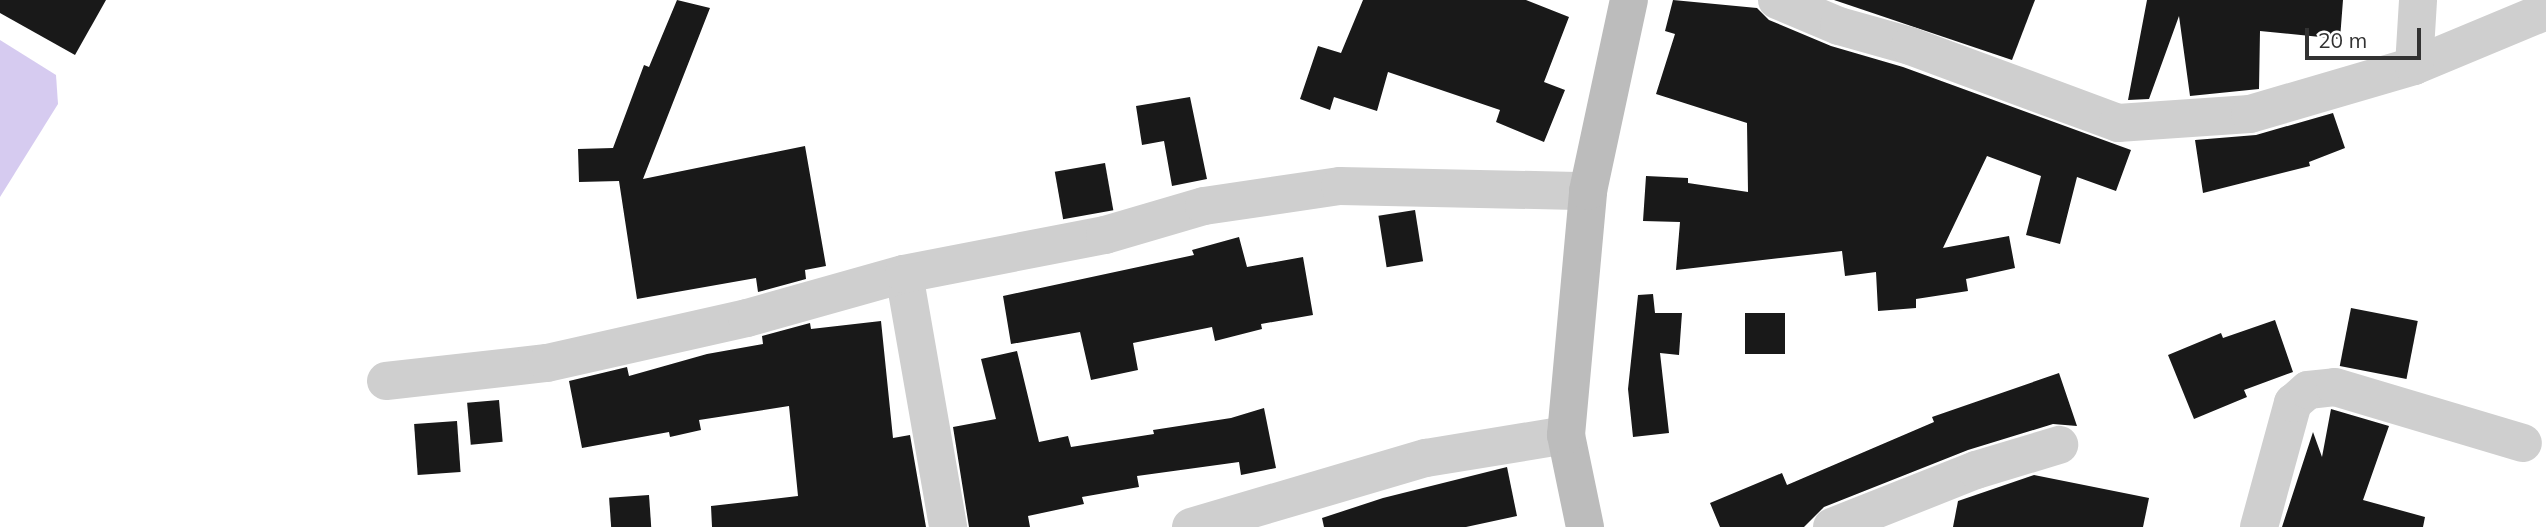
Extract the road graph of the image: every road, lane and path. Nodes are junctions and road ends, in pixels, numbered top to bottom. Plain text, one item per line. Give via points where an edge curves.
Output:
1 (1629, 0) edge
2 (1777, 0) edge
3 (2418, 0) edge
4 (2530, 12) edge
5 (2414, 66) junction
6 (1588, 191) junction
7 (904, 274) junction
8 (386, 381) dead end
9 (1566, 435) junction
10 (2523, 443) dead end
11 (2059, 445) dead end
12 (948, 527) edge
13 (1191, 527) edge
14 (1585, 527) edge
15 (1832, 527) edge
16 (2259, 527) edge

1 - 6 main road
2 - 5 street via 2119,123 2250,114
3 - 5 street
4 - 5 street
6 - 7 street via 1340,186 1204,206 1105,235
6 - 9 main road
7 - 8 street via 747,318 547,363
7 - 12 street
9 - 13 street via 1426,458
9 - 14 main road
10 - 16 street via 2335,387 2308,390 2293,403
11 - 15 street via 1976,470

